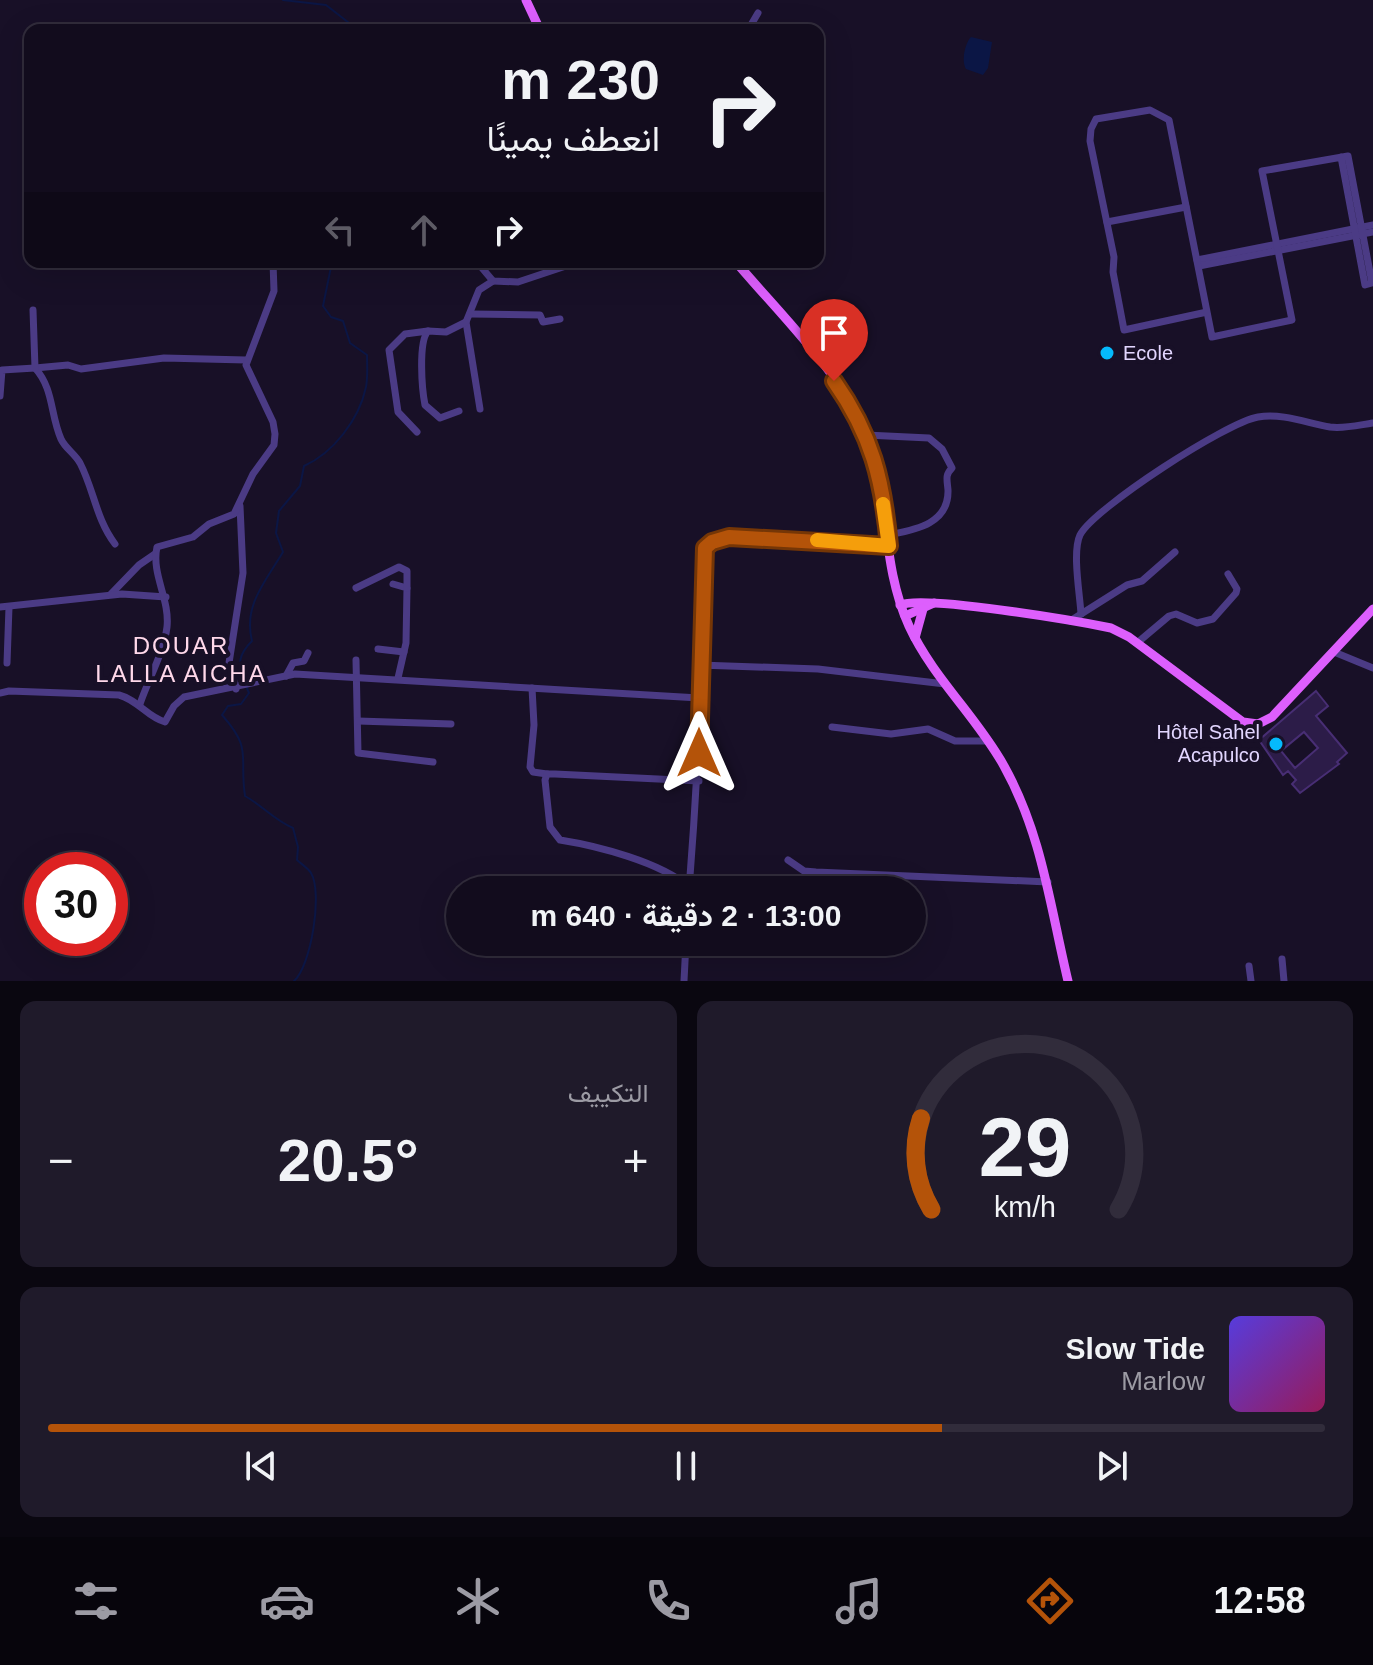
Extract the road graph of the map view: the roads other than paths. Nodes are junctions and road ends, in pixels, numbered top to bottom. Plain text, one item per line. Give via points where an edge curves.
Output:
1 (526, 0) edge
2 (758, 13) dead end
3 (537, 24) edge
4 (752, 24) edge
5 (1186, 207) junction
6 (1107, 222) junction
7 (1373, 225) edge
8 (1362, 232) edge
9 (1277, 247) junction
10 (1198, 263) junction
11 (273, 268) edge
12 (482, 268) edge
13 (560, 268) edge
14 (741, 268) edge
15 (493, 281) junction
16 (33, 310) dead end
17 (1207, 312) junction
18 (471, 314) junction
19 (560, 319) dead end
20 (466, 322) junction
21 (428, 331) junction
22 (246, 360) junction
23 (35, 368) junction
24 (0, 396) edge
25 (480, 409) dead end
26 (459, 411) dead end
27 (1373, 423) edge
28 (417, 432) dead end
29 (866, 435) junction
30 (240, 506) junction
31 (888, 540) junction
32 (115, 544) dead end
33 (1175, 552) dead end
34 (155, 554) junction
35 (1228, 574) dead end
36 (393, 584) dead end
37 (356, 588) dead end
38 (407, 588) junction
39 (896, 592) junction
40 (109, 596) junction
41 (166, 597) junction
42 (900, 605) junction
43 (921, 606) junction
44 (4, 607) edge
45 (1373, 609) edge
46 (1081, 614) junction
47 (905, 616) junction
48 (1070, 621) junction
49 (915, 638) junction
50 (1137, 643) junction
51 (378, 649) dead end
52 (404, 652) junction
53 (1334, 652) junction
54 (308, 653) dead end
55 (356, 660) dead end
56 (7, 663) dead end
57 (699, 665) junction
58 (1373, 668) edge
59 (286, 676) junction
60 (357, 677) junction
61 (398, 678) junction
62 (945, 684) junction
63 (532, 688) junction
64 (236, 689) junction
65 (0, 693) edge
66 (699, 698) junction
67 (140, 704) junction
68 (358, 721) junction
69 (451, 724) dead end
70 (832, 727) dead end
71 (989, 741) junction
72 (433, 762) dead end
73 (547, 774) junction
74 (699, 781) junction
75 (788, 860) dead end
76 (674, 876) edge
77 (690, 876) edge
78 (1048, 882) junction
79 (685, 956) edge
80 (1282, 959) dead end
81 (1249, 966) dead end
82 (684, 981) edge
83 (1068, 981) edge
84 (1251, 981) edge
85 (1284, 981) edge

1 - 3 main road
2 - 4 street
5 - 6 street
5 - 6 street via 1169,120 1150,110 1099,118 1090,141
5 - 10 street
6 - 17 street via 1124,330
7 - 8 street
8 - 8 street via 1365,285 1372,283
8 - 9 street
8 - 9 street via 1344,156 1262,171
9 - 10 street
9 - 17 street via 1292,320 1212,337
10 - 17 street
11 - 22 street via 274,291
12 - 15 street
13 - 15 street via 518,282
14 - 29 main road via 821,362
15 - 18 street via 479,290
16 - 23 street
18 - 19 street
18 - 20 street
20 - 21 street via 446,332
20 - 25 street
21 - 26 street via 420,351 425,405 440,418
21 - 28 street via 405,334 389,350 398,412
22 - 23 street via 164,358 81,369
22 - 30 street via 275,434
23 - 24 street via 2,370
23 - 32 street via 47,383 62,442 89,481 100,522
27 - 46 street via 1331,427 1306,419 1258,417 1219,434 1122,495 1079,537
29 - 31 main road
29 - 31 street via 932,439 952,468 946,476 947,500 935,520
30 - 34 street via 193,537 157,547
30 - 64 street via 243,573 229,663
31 - 39 main road
31 - 57 street via 729,537 712,542 705,548
33 - 46 street via 1142,581
34 - 40 street
34 - 41 street
35 - 50 street via 1236,593 1213,619 1197,623 1169,616
36 - 38 street
37 - 38 street via 399,567 407,571
38 - 52 street
39 - 42 main road
39 - 43 main road
40 - 41 street
40 - 44 street
41 - 67 street via 167,628
42 - 43 main road
42 - 47 main road
43 - 47 main road
43 - 48 main road via 934,603
43 - 49 main road
44 - 56 street
45 - 53 main road
46 - 48 street
47 - 49 main road
48 - 50 main road via 1111,628
49 - 62 main road
50 - 53 main road via 1253,725 1268,721
51 - 52 street
52 - 61 street
53 - 58 street
54 - 59 street
55 - 60 street
57 - 62 street via 818,669
57 - 66 street
59 - 60 street
59 - 64 street
60 - 61 street
60 - 68 street
61 - 63 street
62 - 71 main road
63 - 66 street
63 - 73 street via 530,767
64 - 67 street via 184,697 165,722
65 - 67 street via 119,695
66 - 74 street
68 - 69 street
68 - 72 street via 358,753
70 - 71 street via 891,734 928,729 955,741
71 - 78 main road via 1022,799
73 - 74 street
73 - 76 street via 550,827 560,840 587,844
74 - 77 street
75 - 78 street via 804,871
78 - 83 main road
79 - 82 street
80 - 85 street
81 - 84 street

